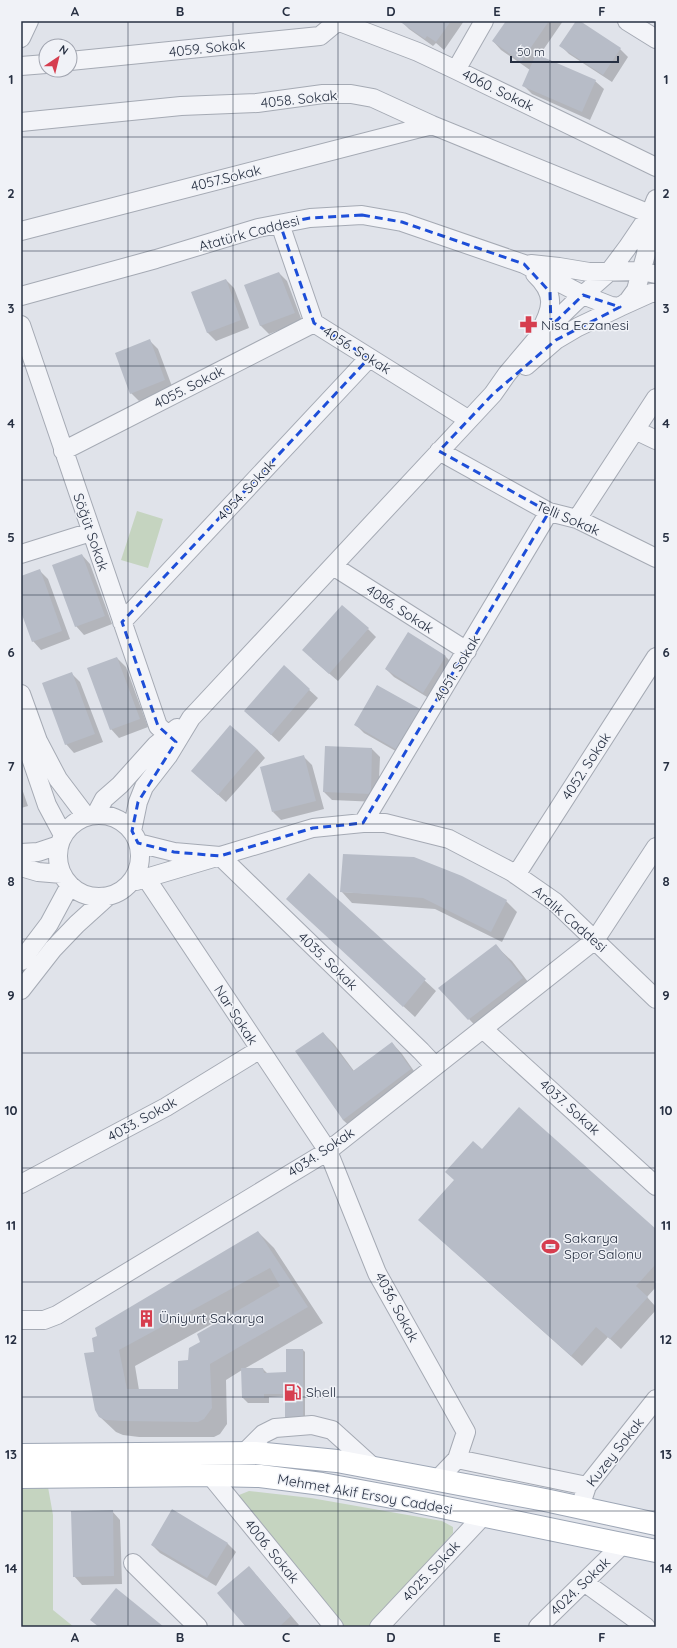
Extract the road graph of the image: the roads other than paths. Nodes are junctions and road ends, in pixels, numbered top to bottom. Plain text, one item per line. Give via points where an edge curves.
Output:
1 (29, 21) edge
2 (338, 21) edge
3 (484, 21) edge
4 (631, 22) edge
5 (21, 38) edge
6 (656, 39) edge
7 (78, 61) edge
8 (38, 65) edge
9 (21, 66) edge
10 (456, 70) junction
11 (21, 122) edge
12 (432, 125) junction
13 (656, 167) edge
14 (653, 206) edge
15 (280, 224) junction
16 (21, 231) edge
17 (524, 264) junction
18 (609, 272) junction
19 (649, 273) edge
20 (656, 293) edge
21 (583, 295) junction
22 (21, 296) edge
23 (620, 307) junction
24 (314, 323) junction
25 (21, 325) edge
26 (534, 342) junction
27 (369, 358) junction
28 (493, 394) junction
29 (656, 398) edge
30 (469, 420) junction
31 (635, 430) junction
32 (656, 440) edge
33 (63, 451) junction
34 (439, 451) junction
35 (549, 512) junction
36 (577, 519) junction
37 (91, 532) junction
38 (21, 554) edge
39 (656, 558) edge
40 (333, 566) junction
41 (122, 622) junction
42 (467, 651) junction
43 (656, 657) edge
44 (21, 694) edge
45 (191, 718) junction
46 (21, 729) edge
47 (168, 735) junction
48 (91, 815) junction
49 (364, 823) junction
50 (135, 837) junction
51 (61, 840) junction
52 (656, 847) edge
53 (21, 853) edge
54 (220, 856) junction
55 (21, 867) edge
56 (516, 874) junction
57 (66, 880) junction
58 (138, 880) junction
59 (108, 896) junction
60 (596, 940) junction
61 (21, 961) edge
62 (21, 990) edge
63 (656, 999) edge
64 (483, 1028) junction
65 (259, 1050) junction
66 (435, 1066) junction
67 (328, 1151) junction
68 (21, 1184) edge
69 (656, 1186) edge
70 (21, 1320) edge
71 (656, 1399) edge
72 (21, 1454) edge
73 (243, 1454) junction
74 (457, 1459) junction
75 (374, 1468) junction
76 (210, 1475) junction
77 (21, 1477) edge
78 (437, 1480) junction
79 (587, 1486) junction
80 (580, 1508) junction
81 (483, 1516) junction
82 (656, 1524) edge
83 (623, 1544) junction
84 (656, 1551) edge
85 (133, 1563) dead end
86 (584, 1582) junction
87 (198, 1627) edge
88 (334, 1627) edge
89 (379, 1627) edge
90 (538, 1627) edge
91 (646, 1627) edge

1 - 5 street
2 - 7 street, 4059. Sokak via 320,36
2 - 10 street, 4060. Sokak via 418,52
3 - 10 street
4 - 6 street
8 - 9 street
10 - 13 street, 4060. Sokak
11 - 12 street, 4058. Sokak via 181,106 257,104 323,94 351,94 373,98
12 - 14 street, 4058. Sokak
12 - 16 street, 4057.Sokak
14 - 18 street
14 - 19 street via 646,254
15 - 17 street, Atatürk Caddesi via 310,218 362,215 402,222
15 - 22 street, Atatürk Caddesi via 258,228
15 - 24 street, 4056. Sokak
17 - 18 street, Atatürk Caddesi
17 - 21 street, Atatürk Caddesi
17 - 26 street via 550,292 550,307
18 - 19 street, Atatürk Caddesi
18 - 21 street
19 - 23 street via 628,301
20 - 23 street
21 - 23 street, Atatürk Caddesi via 602,304
21 - 26 street
23 - 28 street via 556,340
24 - 27 street, 4056. Sokak
24 - 33 street, 4055. Sokak
25 - 33 street, Söğüt Sokak
26 - 28 street
27 - 30 street, 4056. Sokak
27 - 41 street, 4054. Sokak
28 - 30 street
29 - 31 street
30 - 34 street
31 - 32 street
31 - 36 street
33 - 37 street, Söğüt Sokak
34 - 35 street, Telli Sokak
34 - 40 street
35 - 36 street, Telli Sokak
35 - 42 street, 4051. Sokak
36 - 39 street, Telli Sokak
37 - 38 street
37 - 41 street, Söğüt Sokak
40 - 42 street, 4086. Sokak
40 - 45 street
41 - 47 street, Söğüt Sokak via 158,726
42 - 49 street, 4051. Sokak
43 - 56 street, 4052. Sokak
44 - 48 street via 41,748 58,779
45 - 47 street
45 - 50 street via 168,756 144,787 138,802
46 - 51 street
47 - 48 street
48 - 50 street via 110,815 122,821
48 - 51 street via 71,824
49 - 54 street, Aralık Caddesi via 313,828
49 - 56 street, Aralık Caddesi via 384,823 449,839
50 - 54 street via 157,849
50 - 58 street via 140,857
51 - 53 street via 38,852
51 - 57 street via 58,861
52 - 60 street, 4034. Sokak
54 - 58 street, Aralık Caddesi
54 - 66 street, 4035. Sokak
55 - 57 street
56 - 60 street, Aralık Caddesi via 555,902
57 - 59 street via 81,893 94,897
57 - 61 street via 49,924
58 - 59 street
58 - 65 street, Nar Sokak
59 - 62 street via 53,949
60 - 63 street, Aralık Caddesi
60 - 64 street, 4034. Sokak
64 - 66 street, 4034. Sokak
64 - 69 street, 4037. Sokak
65 - 67 street, Nar Sokak
65 - 68 street, 4033. Sokak via 166,1107
66 - 67 street, 4034. Sokak
67 - 70 street, 4034. Sokak via 57,1315 44,1320
67 - 74 street, 4036. Sokak via 377,1273 466,1432
71 - 79 street, Kuzey Sokak
72 - 73 main road, Mehmet Akif Ersoy Caddesi
73 - 75 main road, Mehmet Akif Ersoy Caddesi via 337,1461
73 - 75 street via 263,1434 276,1428 312,1425 332,1430
74 - 78 street
74 - 79 street
75 - 78 main road, Mehmet Akif Ersoy Caddesi
76 - 77 main road, Mehmet Akif Ersoy Caddesi
76 - 81 main road, Mehmet Akif Ersoy Caddesi via 260,1476 322,1484
76 - 88 street, 4006. Sokak
78 - 80 main road, Mehmet Akif Ersoy Caddesi
79 - 80 street, Kuzey Sokak
80 - 82 main road, Mehmet Akif Ersoy Caddesi
81 - 83 main road, Mehmet Akif Ersoy Caddesi
81 - 89 street, 4025. Sokak
83 - 84 main road, Mehmet Akif Ersoy Caddesi
83 - 86 street, 4024. Sokak
85 - 87 street
86 - 90 street, 4024. Sokak
86 - 91 street

